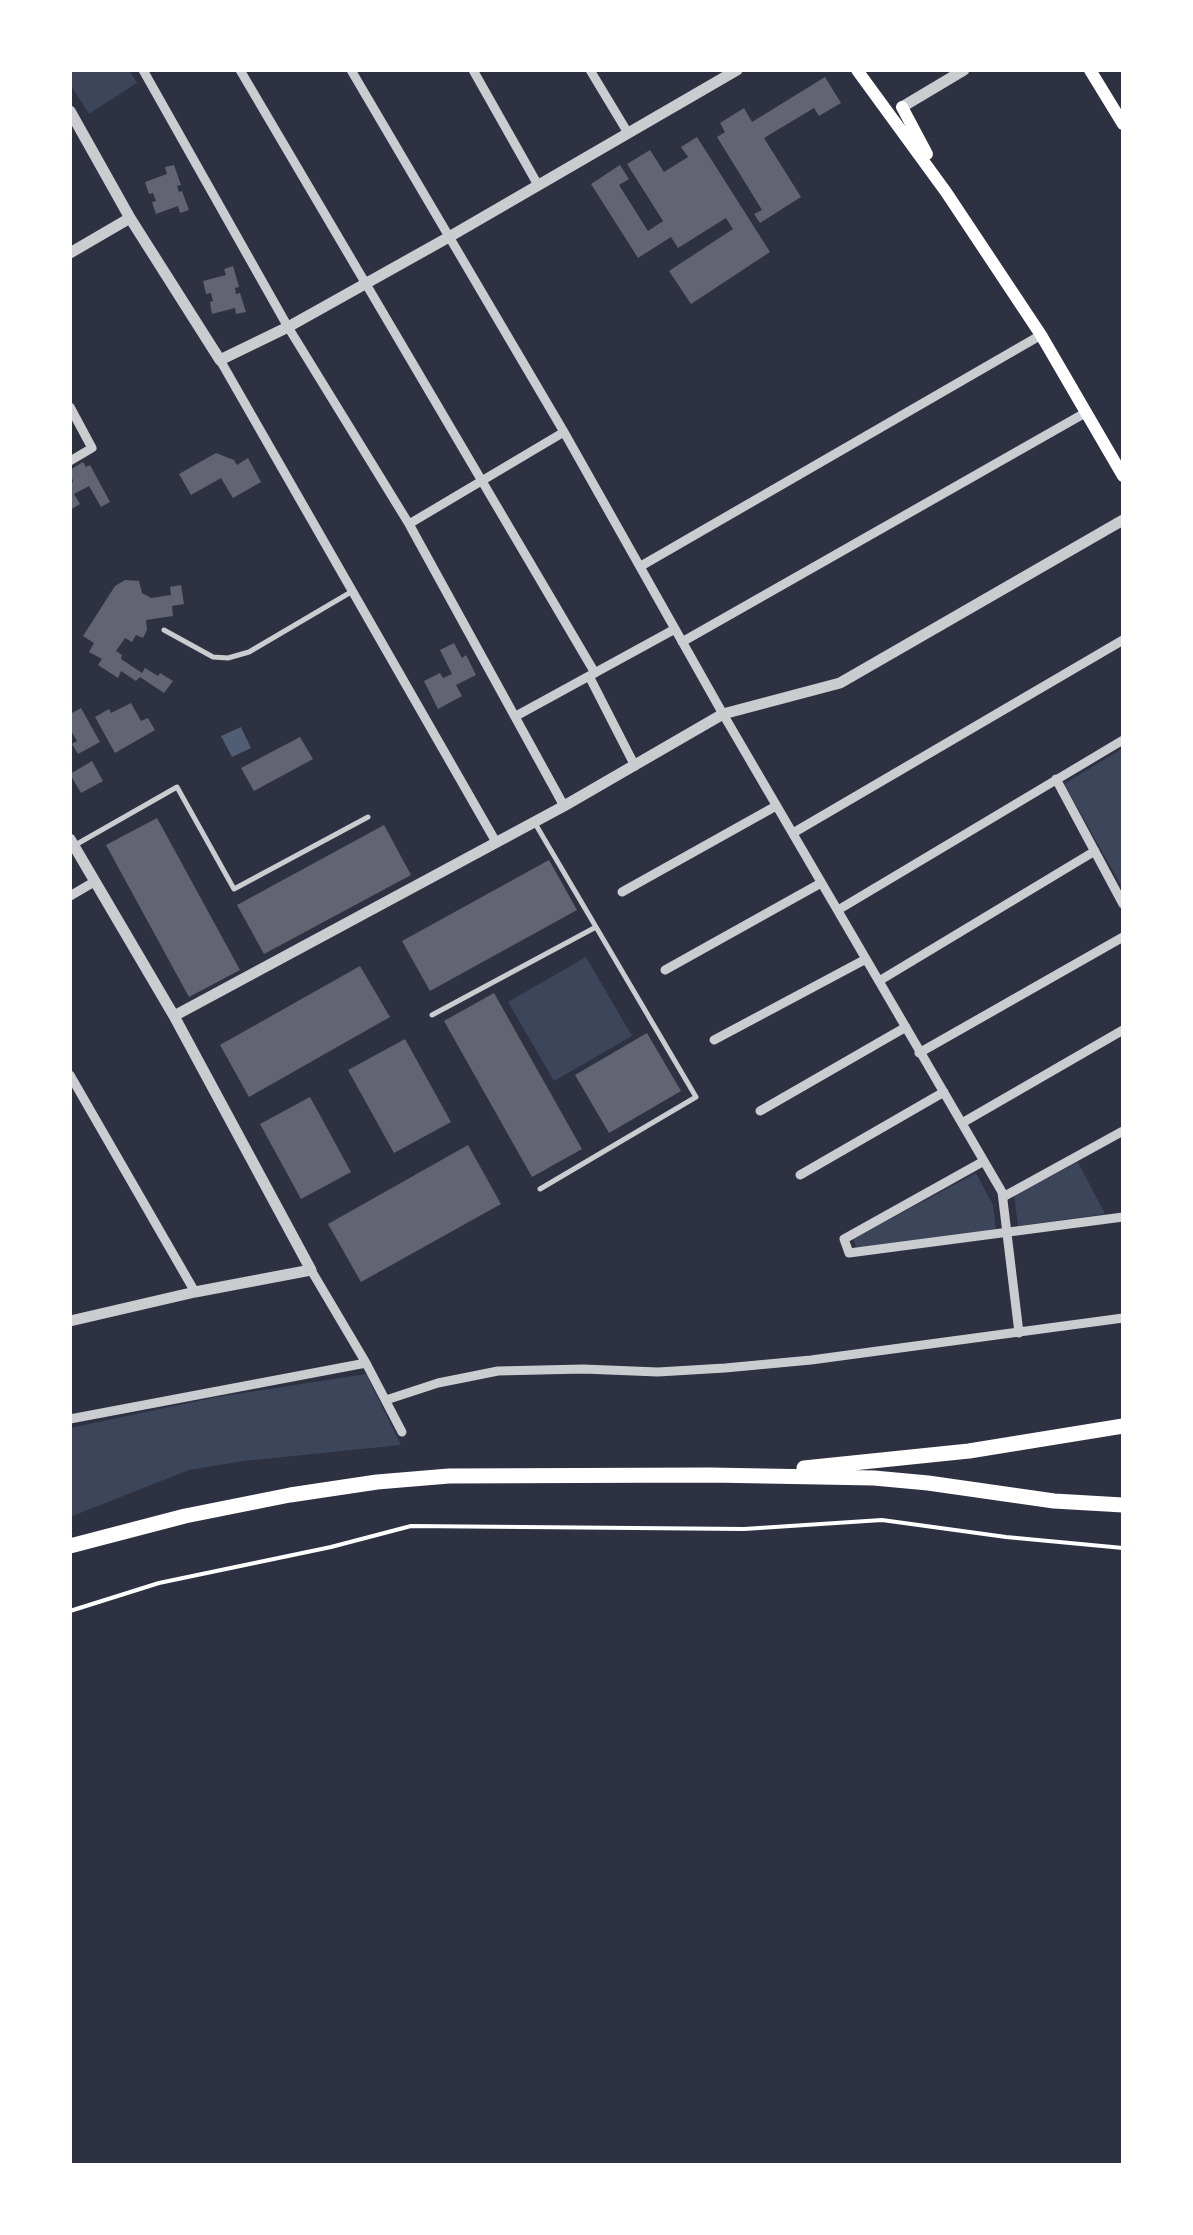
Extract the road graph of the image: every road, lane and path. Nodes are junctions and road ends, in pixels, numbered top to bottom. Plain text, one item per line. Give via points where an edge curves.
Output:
1 (143, 70) edge
2 (240, 70) edge
3 (350, 70) edge
4 (473, 70) edge
5 (590, 70) edge
6 (737, 70) edge
7 (858, 70) edge
8 (964, 70) edge
9 (1090, 70) edge
10 (713, 75) edge
11 (902, 107) joint
12 (70, 111) edge
13 (1123, 124) edge
14 (628, 133) junction
15 (538, 184) junction
16 (946, 192) junction
17 (130, 218) junction
18 (449, 237) junction
19 (70, 253) edge
20 (366, 282) junction
21 (288, 327) junction
22 (1041, 335) junction
23 (220, 360) junction
24 (70, 407) edge
25 (1084, 413) junction
26 (564, 432) junction
27 (70, 461) edge
28 (1123, 476) edge
29 (482, 482) junction
30 (1123, 520) edge
31 (408, 524) junction
32 (641, 566) junction
33 (352, 591) junction
34 (675, 629) junction
35 (164, 630) dead end
36 (1123, 640) edge
37 (682, 642) junction
38 (592, 674) junction
39 (723, 714) junction
40 (516, 716) junction
41 (1123, 740) edge
42 (635, 766) junction
43 (1056, 779) junction
44 (564, 806) junction
45 (776, 806) junction
46 (368, 817) dead end
47 (535, 822) junction
48 (793, 834) junction
49 (72, 842) edge
50 (496, 842) junction
51 (1096, 852) junction
52 (94, 882) junction
53 (822, 883) junction
54 (622, 892) dead end
55 (70, 896) edge
56 (1123, 904) edge
57 (838, 910) junction
58 (596, 927) junction
59 (1123, 937) edge
60 (866, 959) junction
61 (665, 970) dead end
62 (879, 982) junction
63 (432, 1015) dead end
64 (174, 1016) junction
65 (906, 1027) junction
66 (1123, 1030) edge
67 (714, 1040) dead end
68 (920, 1053) junction
69 (70, 1074) edge
70 (944, 1092) junction
71 (760, 1111) dead end
72 (962, 1123) junction
73 (1123, 1131) edge
74 (984, 1161) junction
75 (800, 1175) dead end
76 (540, 1189) dead end
77 (1003, 1198) junction
78 (1123, 1217) edge
79 (1007, 1233) junction
80 (311, 1270) junction
81 (195, 1292) junction
82 (1123, 1318) edge
83 (70, 1320) edge
84 (1019, 1332) junction
85 (366, 1363) junction
86 (386, 1400) junction
87 (70, 1419) edge
88 (1123, 1426) edge
89 (402, 1432) dead end
90 (710, 1474) junction
91 (1123, 1505) edge
92 (70, 1546) edge
93 (1123, 1548) edge
94 (70, 1611) edge

1 - 21 street
2 - 20 street
3 - 18 street
4 - 15 street
5 - 14 street
6 - 10 street
7 - 16 main road
8 - 11 street
9 - 13 main road
10 - 14 street
11 - 16 main road
12 - 17 street
14 - 15 street
15 - 18 street
16 - 22 main road
17 - 19 street
17 - 23 street
18 - 20 street
18 - 26 street
20 - 21 street
20 - 29 street
21 - 23 street
21 - 31 street
22 - 25 main road
22 - 32 street
23 - 33 street
24 - 27 street via 92,448
25 - 28 main road
25 - 37 street
26 - 29 street
26 - 32 street
29 - 31 street
29 - 38 street
30 - 39 street via 840,683
31 - 40 street
32 - 34 street
33 - 35 lane via 228,658 213,658
33 - 50 street
34 - 37 street
34 - 38 street
36 - 48 street
37 - 39 street
38 - 40 street
38 - 42 street
39 - 42 street
39 - 45 street
40 - 44 street
41 - 43 street
42 - 44 street
43 - 51 street
43 - 57 street
44 - 47 street
45 - 48 street
45 - 54 street
46 - 49 lane via 234,889 177,788
47 - 50 street
47 - 58 lane
48 - 53 street
49 - 52 street
50 - 64 street
51 - 56 street
51 - 62 street
52 - 55 street
52 - 64 street
53 - 57 street
53 - 61 street
57 - 60 street
58 - 63 lane
58 - 76 lane via 696,1097
59 - 68 street
60 - 62 street
60 - 67 street
62 - 65 street
64 - 80 street
65 - 68 street
65 - 71 street
66 - 72 street
68 - 70 street
69 - 81 street
70 - 72 street
70 - 75 street
72 - 74 street
73 - 77 street
74 - 77 street
74 - 79 street via 844,1238 849,1253
77 - 79 street
78 - 79 street
79 - 84 street
80 - 81 street
80 - 85 street
81 - 83 street
82 - 84 street
84 - 86 street via 725,1368 498,1372
85 - 86 street
85 - 87 street
86 - 89 street
88 - 90 highway via 921,1457
90 - 91 highway via 888,1479
90 - 92 highway via 377,1482 217,1509
93 - 94 path via 882,1520 744,1529 411,1526 160,1583

